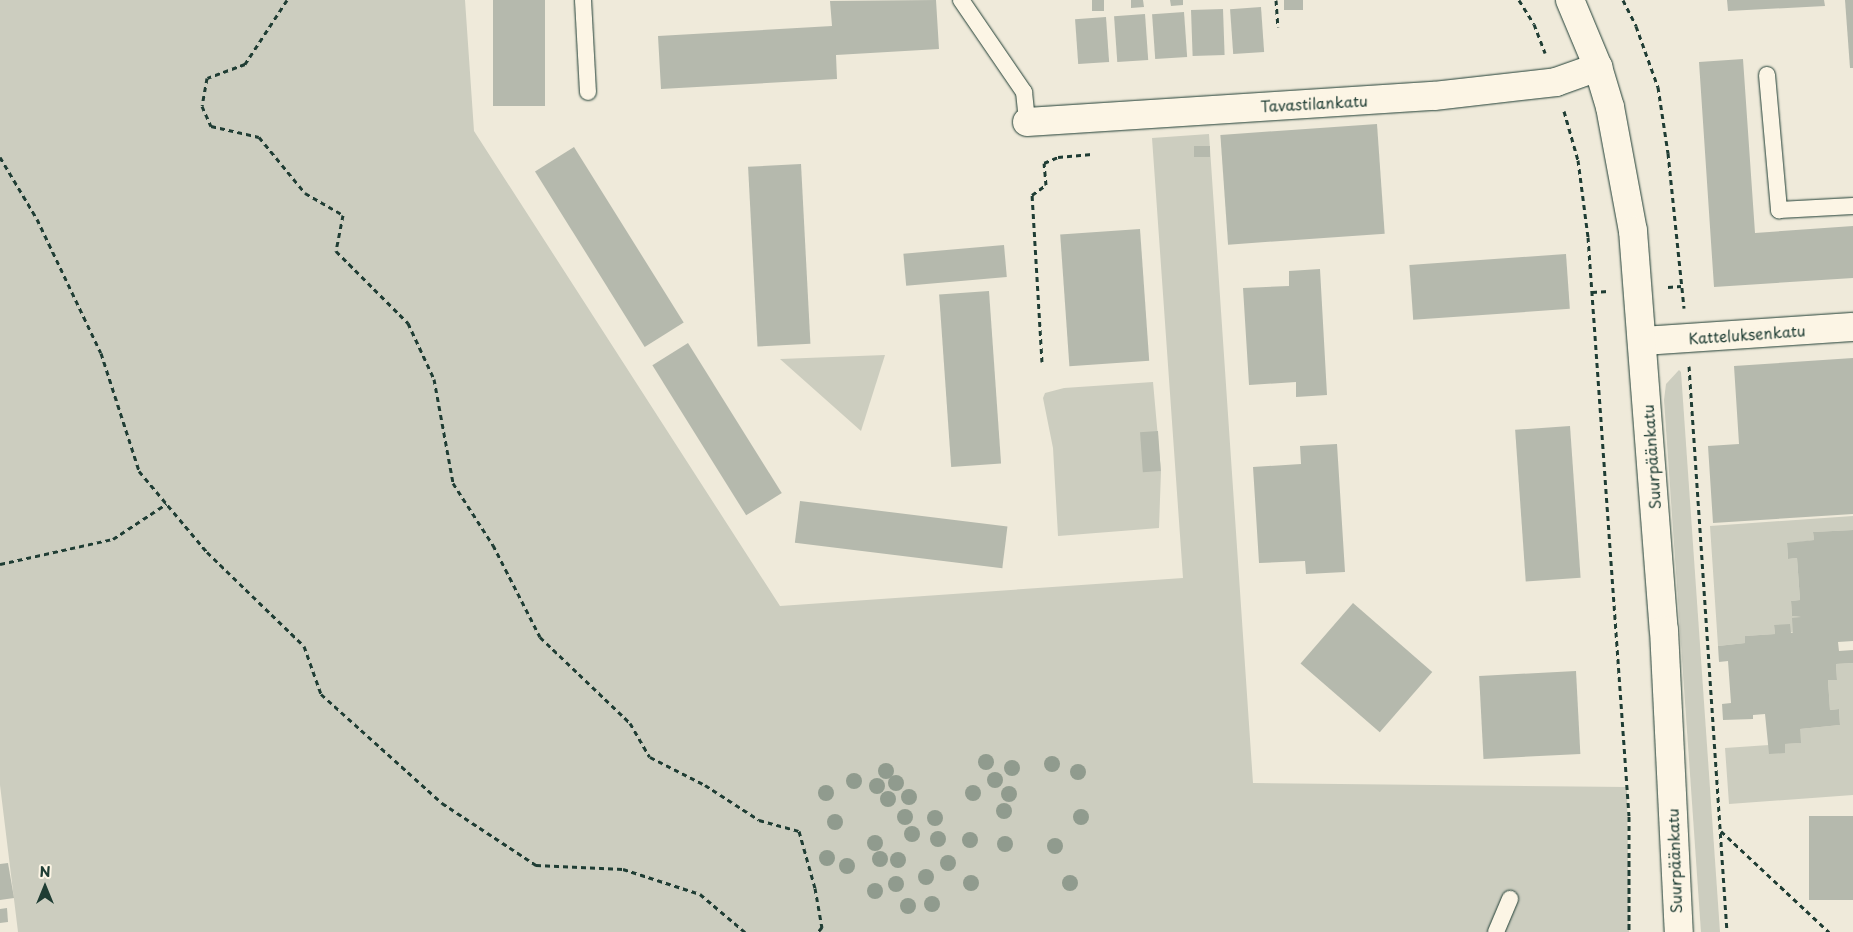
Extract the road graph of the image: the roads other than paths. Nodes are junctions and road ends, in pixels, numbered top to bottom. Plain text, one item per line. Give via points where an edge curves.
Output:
1 (583, 0) edge
2 (961, 0) edge
3 (1570, 0) edge
4 (1598, 67) junction
5 (1767, 75) dead end
6 (588, 92) dead end
7 (1027, 122) joint
8 (1853, 206) edge
9 (1853, 327) edge
10 (1642, 341) junction
11 (1510, 899) dead end
12 (1677, 929) edge
13 (1496, 932) edge

1 - 6 lane
2 - 7 lane via 1024,92
3 - 4 street, Suurpäänkatu
4 - 7 street, Tavastilankatu via 1556,82 1434,96
4 - 10 street, Suurpäänkatu via 1622,165 1633,231
5 - 8 lane via 1779,210
9 - 10 street, Katteluksenkatu
10 - 12 street, Suurpäänkatu via 1664,630
11 - 13 lane

